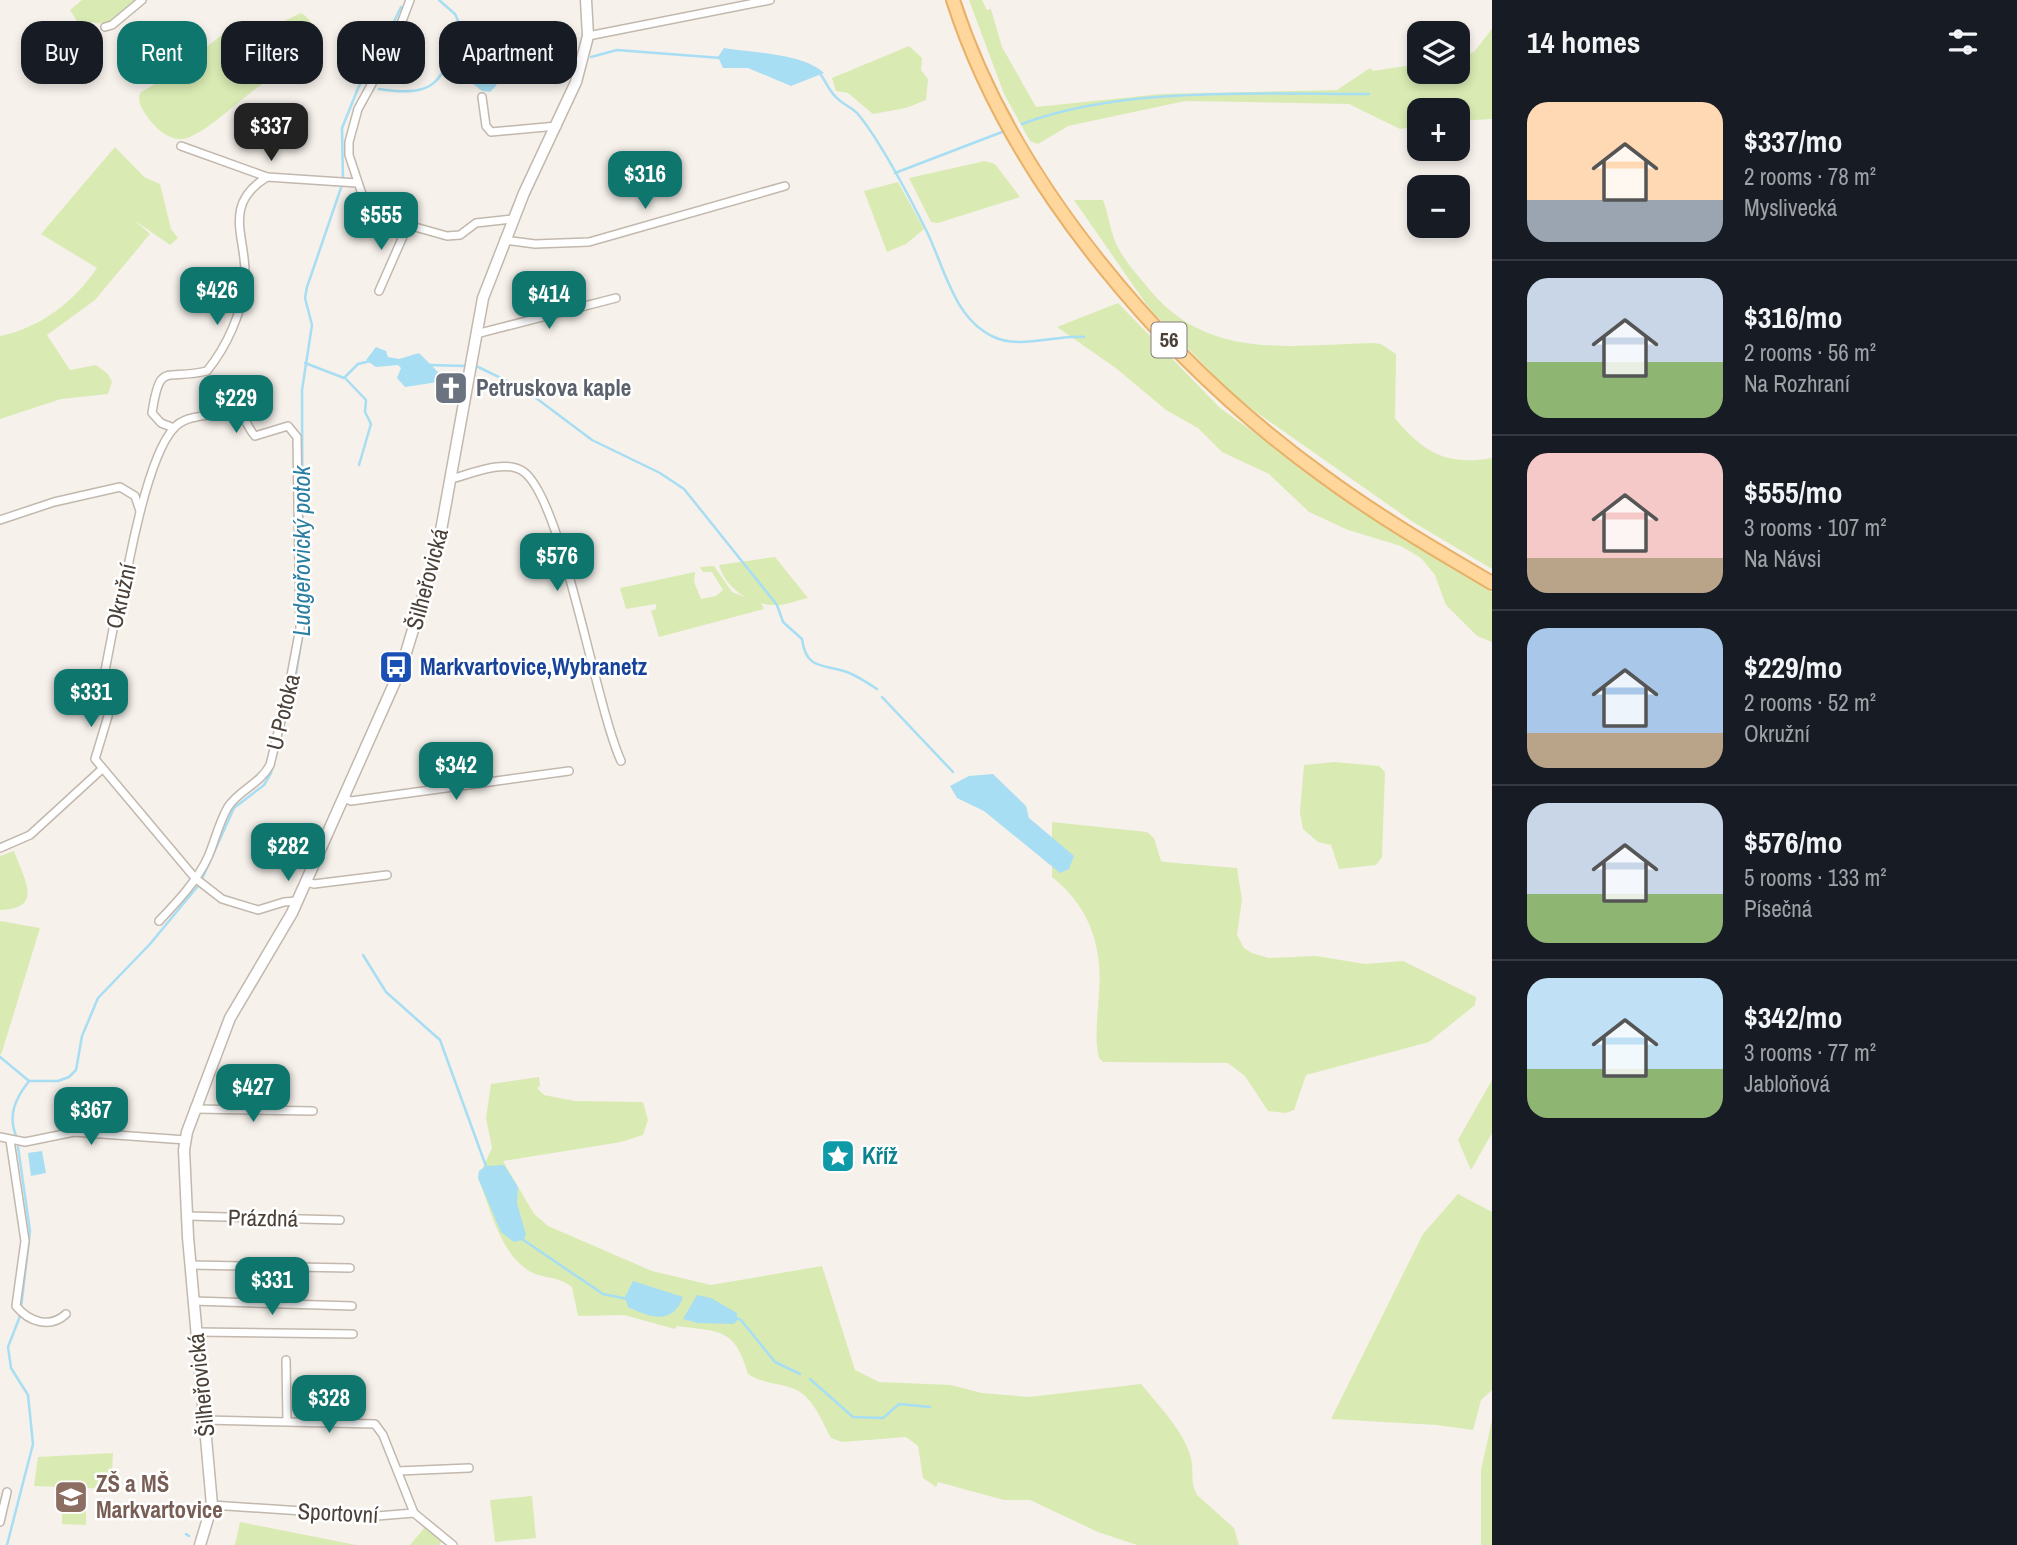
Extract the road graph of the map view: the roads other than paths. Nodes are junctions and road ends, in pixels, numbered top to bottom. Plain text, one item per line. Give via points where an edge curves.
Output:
1 (142, 0) edge
2 (410, 0) edge
3 (586, 0) edge
4 (770, 0) edge
5 (953, 0) edge
6 (105, 27) dead end
7 (588, 36) junction
8 (482, 97) dead end
9 (557, 126) junction
10 (181, 146) dead end
11 (267, 177) junction
12 (358, 183) junction
13 (785, 186) dead end
14 (513, 219) junction
15 (408, 225) junction
16 (504, 239) junction
17 (379, 291) dead end
18 (616, 298) dead end
19 (476, 334) junction
20 (174, 428) junction
21 (451, 479) junction
22 (140, 512) junction
23 (0, 520) edge
24 (1492, 583) edge
25 (621, 761) dead end
26 (101, 770) junction
27 (569, 771) dead end
28 (343, 798) junction
29 (0, 848) edge
30 (387, 875) dead end
31 (195, 878) junction
32 (306, 881) junction
33 (297, 901) junction
34 (159, 921) dead end
35 (194, 1109) junction
36 (313, 1111) dead end
37 (0, 1137) edge
38 (10, 1140) junction
39 (186, 1140) junction
40 (187, 1216) junction
41 (340, 1220) dead end
42 (190, 1265) junction
43 (350, 1268) dead end
44 (193, 1301) junction
45 (352, 1306) dead end
46 (66, 1314) dead end
47 (196, 1332) junction
48 (353, 1334) dead end
49 (286, 1360) dead end
50 (205, 1420) junction
51 (287, 1421) junction
52 (469, 1468) dead end
53 (398, 1471) junction
54 (7, 1492) dead end
55 (212, 1505) junction
56 (414, 1513) junction
57 (0, 1522) edge
58 (200, 1545) edge
59 (453, 1545) edge

1 - 6 street
2 - 12 street via 352,128 349,155
3 - 7 street, Šilheřovická
4 - 7 street
5 - 24 main road, 56 via 992,94 1049,191 1094,253 1179,350 1321,475
7 - 9 street, Šilheřovická via 576,82
8 - 9 street via 491,132
9 - 14 street, Šilheřovická
10 - 11 street
11 - 12 street
11 - 20 street via 241,206 238,219 245,279 222,350 207,371 165,375 156,383 152,413
12 - 15 street via 372,204
13 - 16 street via 589,242 535,244
14 - 15 street via 476,223 460,235 447,236
14 - 16 street, Šilheřovická
15 - 17 street
16 - 19 street, Šilheřovická
18 - 19 street
19 - 21 street, Šilheřovická
20 - 22 street, Okružní
20 - 31 street, U Potoka via 184,419 234,411 256,436 288,426 294,430 298,449 300,628 293,671 270,765 230,803
21 - 25 street via 502,466 524,472 530,480 550,518
21 - 28 street, Šilheřovická via 418,619
22 - 23 street via 135,496 120,486
22 - 26 street, Okružní via 104,676 108,716 95,759
26 - 29 street via 30,835
26 - 31 street
27 - 28 street via 460,788 351,801
28 - 32 street, Šilheřovická
30 - 32 street via 314,884
31 - 33 street via 222,899 258,910
31 - 34 street, U Potoka
32 - 33 street, Šilheřovická
33 - 35 street, Šilheřovická via 230,1018
35 - 36 street
35 - 39 street, Šilheřovická
37 - 38 street
38 - 39 street via 41,1141 74,1132
38 - 46 street via 25,1241 16,1306 38,1322 55,1321
39 - 40 street, Šilheřovická
40 - 41 street, Prázdná
40 - 42 street, Šilheřovická
42 - 43 street
42 - 44 street, Šilheřovická
44 - 45 street
44 - 47 street, Šilheřovická
47 - 48 street
47 - 50 street, Šilheřovická
49 - 51 street
50 - 51 street
50 - 55 street, Šilheřovická
51 - 53 street via 375,1424
52 - 53 street
53 - 56 street
54 - 57 street
55 - 56 street, Sportovní via 377,1516
55 - 58 street, Šilheřovická
56 - 59 street

